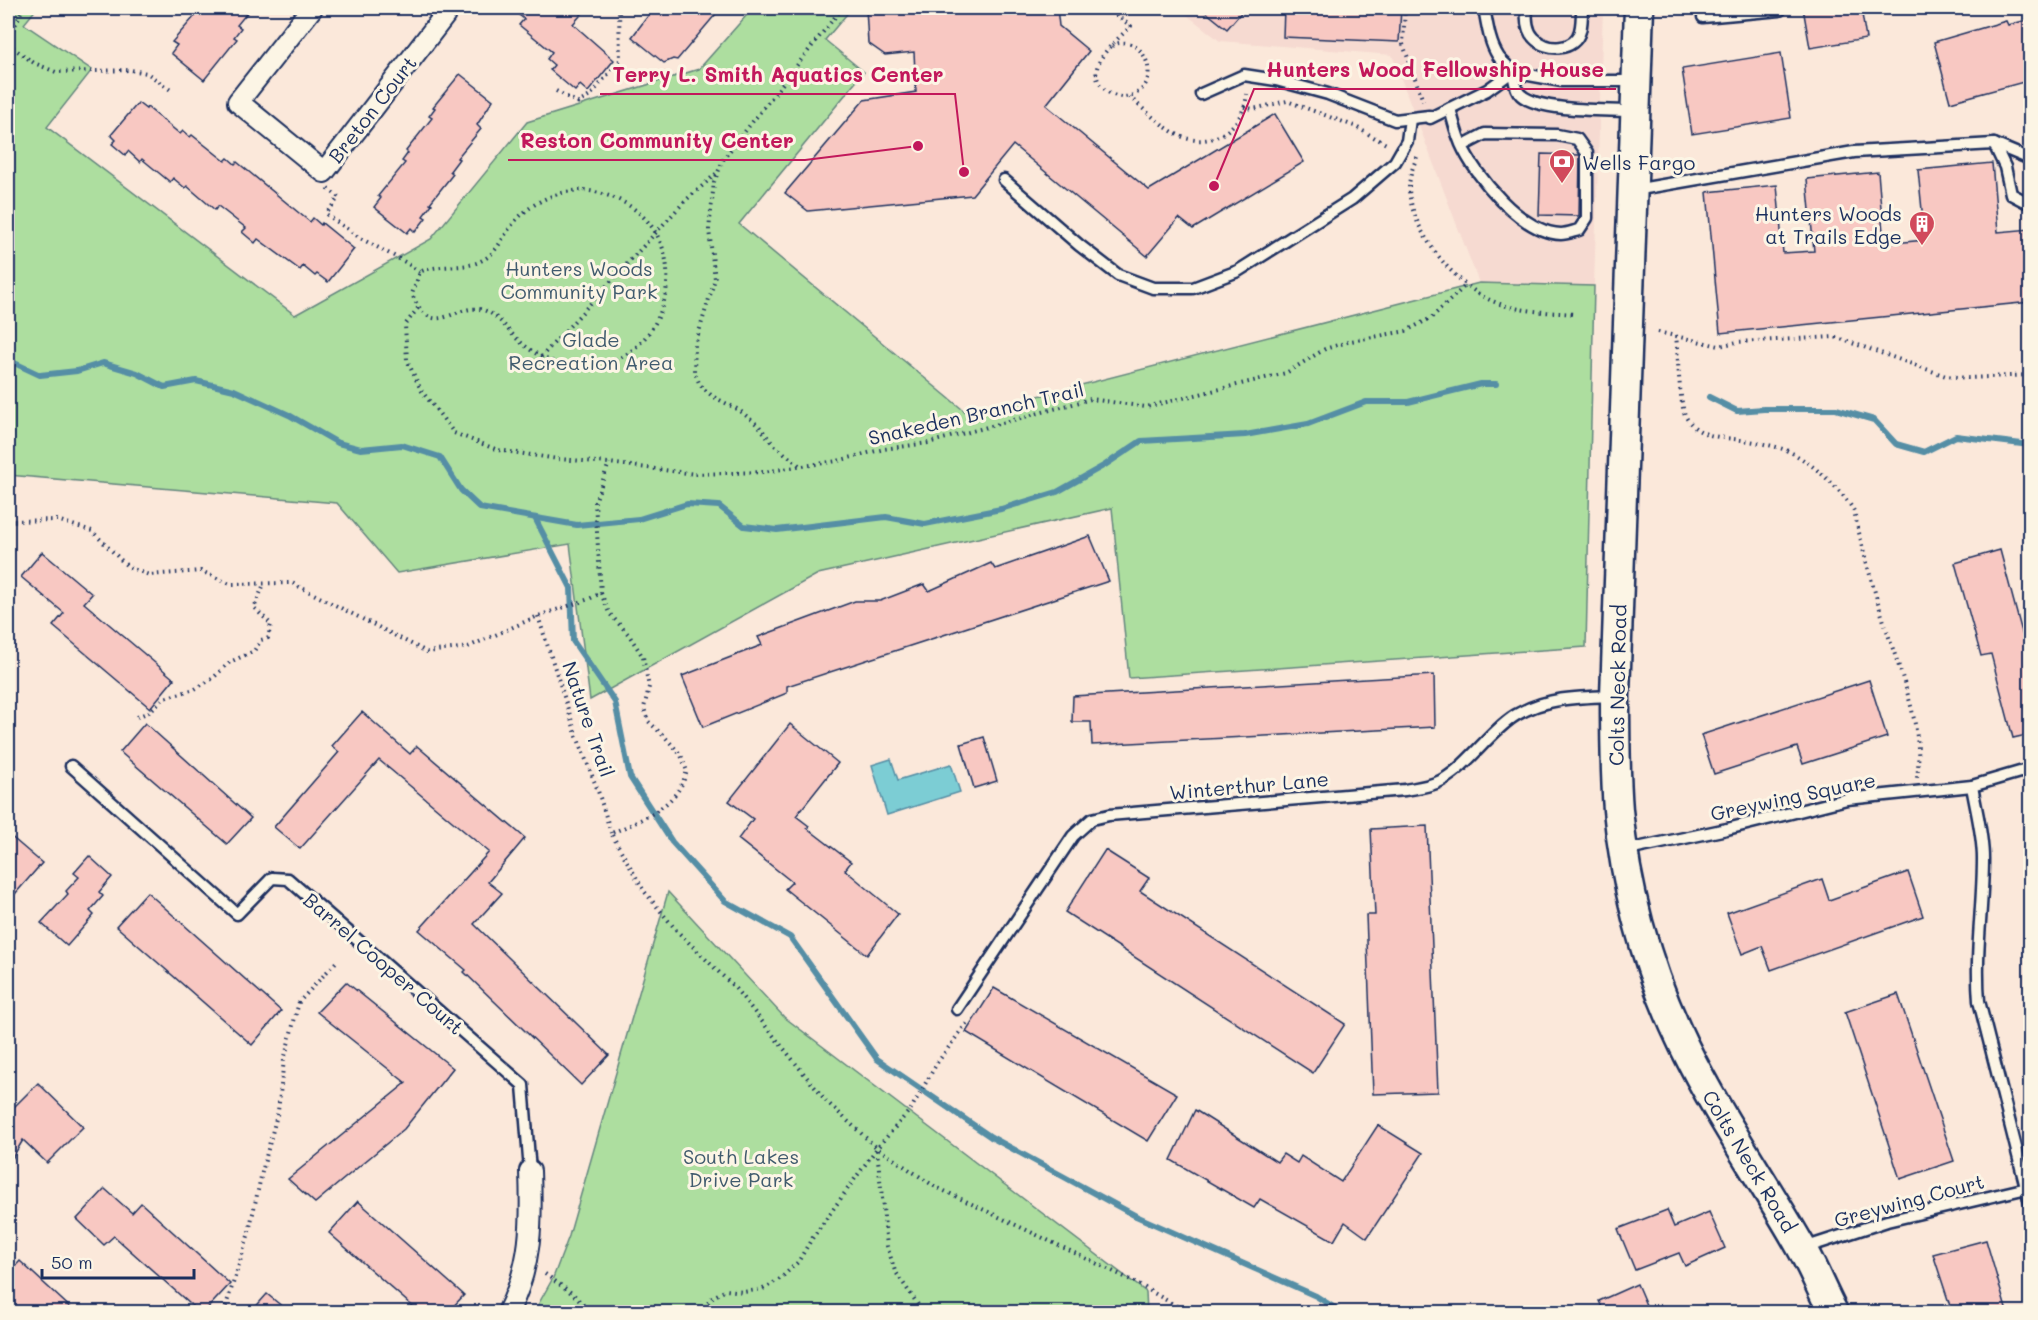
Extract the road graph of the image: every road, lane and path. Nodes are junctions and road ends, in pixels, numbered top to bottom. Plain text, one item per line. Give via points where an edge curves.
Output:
1 (23, 8) edge
2 (312, 8) edge
3 (437, 8) edge
4 (619, 8) edge
5 (842, 8) edge
6 (1106, 8) edge
7 (1130, 8) edge
8 (1405, 8) edge
9 (1484, 8) edge
10 (1527, 8) edge
11 (1582, 8) edge
12 (1639, 8) edge
13 (1704, 8) edge
14 (1780, 10) dead end
15 (1116, 15) junction
16 (8, 43) edge
17 (1108, 48) junction
18 (1512, 72) junction
19 (1635, 81) junction
20 (172, 91) dead end
21 (556, 91) dead end
22 (1247, 93) dead end
23 (1201, 94) dead end
24 (1128, 97) junction
25 (1244, 107) junction
26 (1450, 108) junction
27 (1634, 111) junction
28 (1429, 116) junction
29 (1410, 119) junction
30 (1994, 144) junction
31 (1388, 145) dead end
32 (1462, 146) junction
33 (1418, 155) dead end
34 (2031, 159) edge
35 (719, 171) junction
36 (324, 172) junction
37 (1005, 180) dead end
38 (1631, 190) junction
39 (2031, 204) edge
40 (657, 233) junction
41 (420, 272) junction
42 (1467, 285) junction
43 (418, 308) junction
44 (1576, 314) dead end
45 (1658, 332) dead end
46 (1676, 335) junction
47 (541, 357) junction
48 (2031, 375) edge
49 (609, 463) junction
50 (800, 465) junction
51 (8, 521) edge
52 (264, 584) junction
53 (601, 593) junction
54 (538, 615) junction
55 (1614, 696) junction
56 (137, 717) dead end
57 (70, 766) dead end
58 (2031, 769) edge
59 (1972, 786) junction
60 (1913, 792) junction
61 (611, 833) junction
62 (1623, 852) junction
63 (336, 962) dead end
64 (957, 1009) dead end
65 (955, 1041) dead end
66 (877, 1148) junction
67 (530, 1171) joint
68 (2027, 1188) junction
69 (2031, 1203) edge
70 (1802, 1249) junction
71 (545, 1274) dead end
72 (224, 1312) edge
73 (508, 1312) edge
74 (590, 1312) edge
75 (700, 1312) edge
76 (923, 1312) edge
77 (1187, 1312) edge
78 (1833, 1312) edge

1 - 16 path
2 - 36 street, Breton Court via 238,102
3 - 36 street, Breton Court via 446,15
4 - 21 path via 620,60 590,96 578,103
5 - 35 path via 724,158
6 - 15 path
7 - 15 path
8 - 28 path via 1403,44
9 - 18 lane via 1498,56
10 - 11 lane via 1528,27 1534,39 1559,48 1577,38
12 - 19 street, Colts Neck Road
13 - 14 lane via 1703,17
15 - 17 path via 1131,26
16 - 20 path via 34,63 56,72 131,70 147,73
17 - 24 path via 1096,74 1101,86 1112,95
17 - 24 path via 1131,44 1148,62 1150,73 1145,84 1137,94
18 - 19 lane via 1562,81
18 - 26 lane via 1487,90
18 - 27 lane via 1521,95 1538,103 1573,109
19 - 27 street, Colts Neck Road
22 - 25 path
23 - 29 lane via 1244,75 1328,94 1395,120
24 - 25 path via 1174,133 1203,141 1227,132
25 - 31 path via 1253,109 1287,101 1354,126
26 - 28 lane
26 - 32 lane
27 - 38 street, Colts Neck Road
28 - 29 lane
29 - 37 lane via 1407,141 1395,162 1352,199 1238,271 1192,288 1153,288 1118,275
30 - 34 lane
30 - 38 lane via 1854,152
30 - 39 lane via 2005,167 2011,194
32 - 32 lane via 1481,177 1512,211 1540,229 1561,234 1579,230 1587,218 1587,153 1577,139 1485,134
33 - 42 path via 1409,187 1414,218 1437,255
35 - 40 path
35 - 50 path via 714,182 709,230 715,279 695,345 694,371 700,385 712,396 759,426 773,444
36 - 41 path via 325,187 339,197 326,214
38 - 55 street, Colts Neck Road
40 - 41 path via 619,200 573,191 527,209 487,258 460,267
40 - 47 path
40 - 47 path via 667,261 667,290 656,324 646,336 623,357 598,364 563,364
41 - 43 path via 412,294
42 - 44 path via 1490,300 1530,311
42 - 50 path, Snakeden Branch Trail via 1431,318 1406,331 1325,349 1286,372 1146,407 1091,399 928,443
43 - 47 path via 436,319 476,309 487,311
43 - 49 path, Snakeden Branch Trail via 405,325 407,360 421,390 454,433 498,450
45 - 46 path
46 - 48 path via 1719,346 1835,337 1946,376
46 - 60 path via 1682,407 1694,427 1707,435 1793,453 1840,490 1854,511 1915,724 1918,754
49 - 50 path, Snakeden Branch Trail via 695,474 763,472
49 - 53 path via 595,502
51 - 52 path via 57,520 92,531 128,567 149,575 201,571 230,584
52 - 54 path via 292,583 427,652 468,647
52 - 56 path via 254,608 272,624 268,638 261,640 254,651 230,662 212,679 195,689 164,698
53 - 54 path
53 - 61 path via 609,613 643,657 649,687 644,708 648,721 681,755 687,771 670,800 639,822
54 - 61 path, Nature Trail
55 - 62 street, Colts Neck Road via 1615,767
55 - 64 lane, Winterthur Lane via 1575,697 1537,705 1500,727 1450,775 1424,786 1108,814 1092,819 1061,851
57 - 67 lane, Barrel Cooper Court via 237,914 272,878 288,879 351,933 523,1085
58 - 59 lane, Greywing Square
59 - 60 lane, Greywing Square
59 - 68 lane via 1983,855 1977,945 1979,1001
60 - 62 lane, Greywing Square via 1847,799
61 - 66 path, Nature Trail via 644,891 677,931 735,988 826,1101
62 - 70 street, Colts Neck Road via 1641,935 1684,1046
63 - 72 path via 299,1002 284,1060 279,1111 248,1236
65 - 66 path via 937,1063 911,1109
66 - 75 path via 798,1262 780,1279 763,1289 726,1290 713,1297
66 - 76 path via 887,1246 895,1271
66 - 77 path, Nature Trail via 934,1186 1133,1281
67 - 73 street, Barrel Cooper Court via 528,1257
68 - 69 lane
68 - 70 lane, Greywing Court via 1887,1221
70 - 78 street, Colts Neck Road
71 - 74 path

